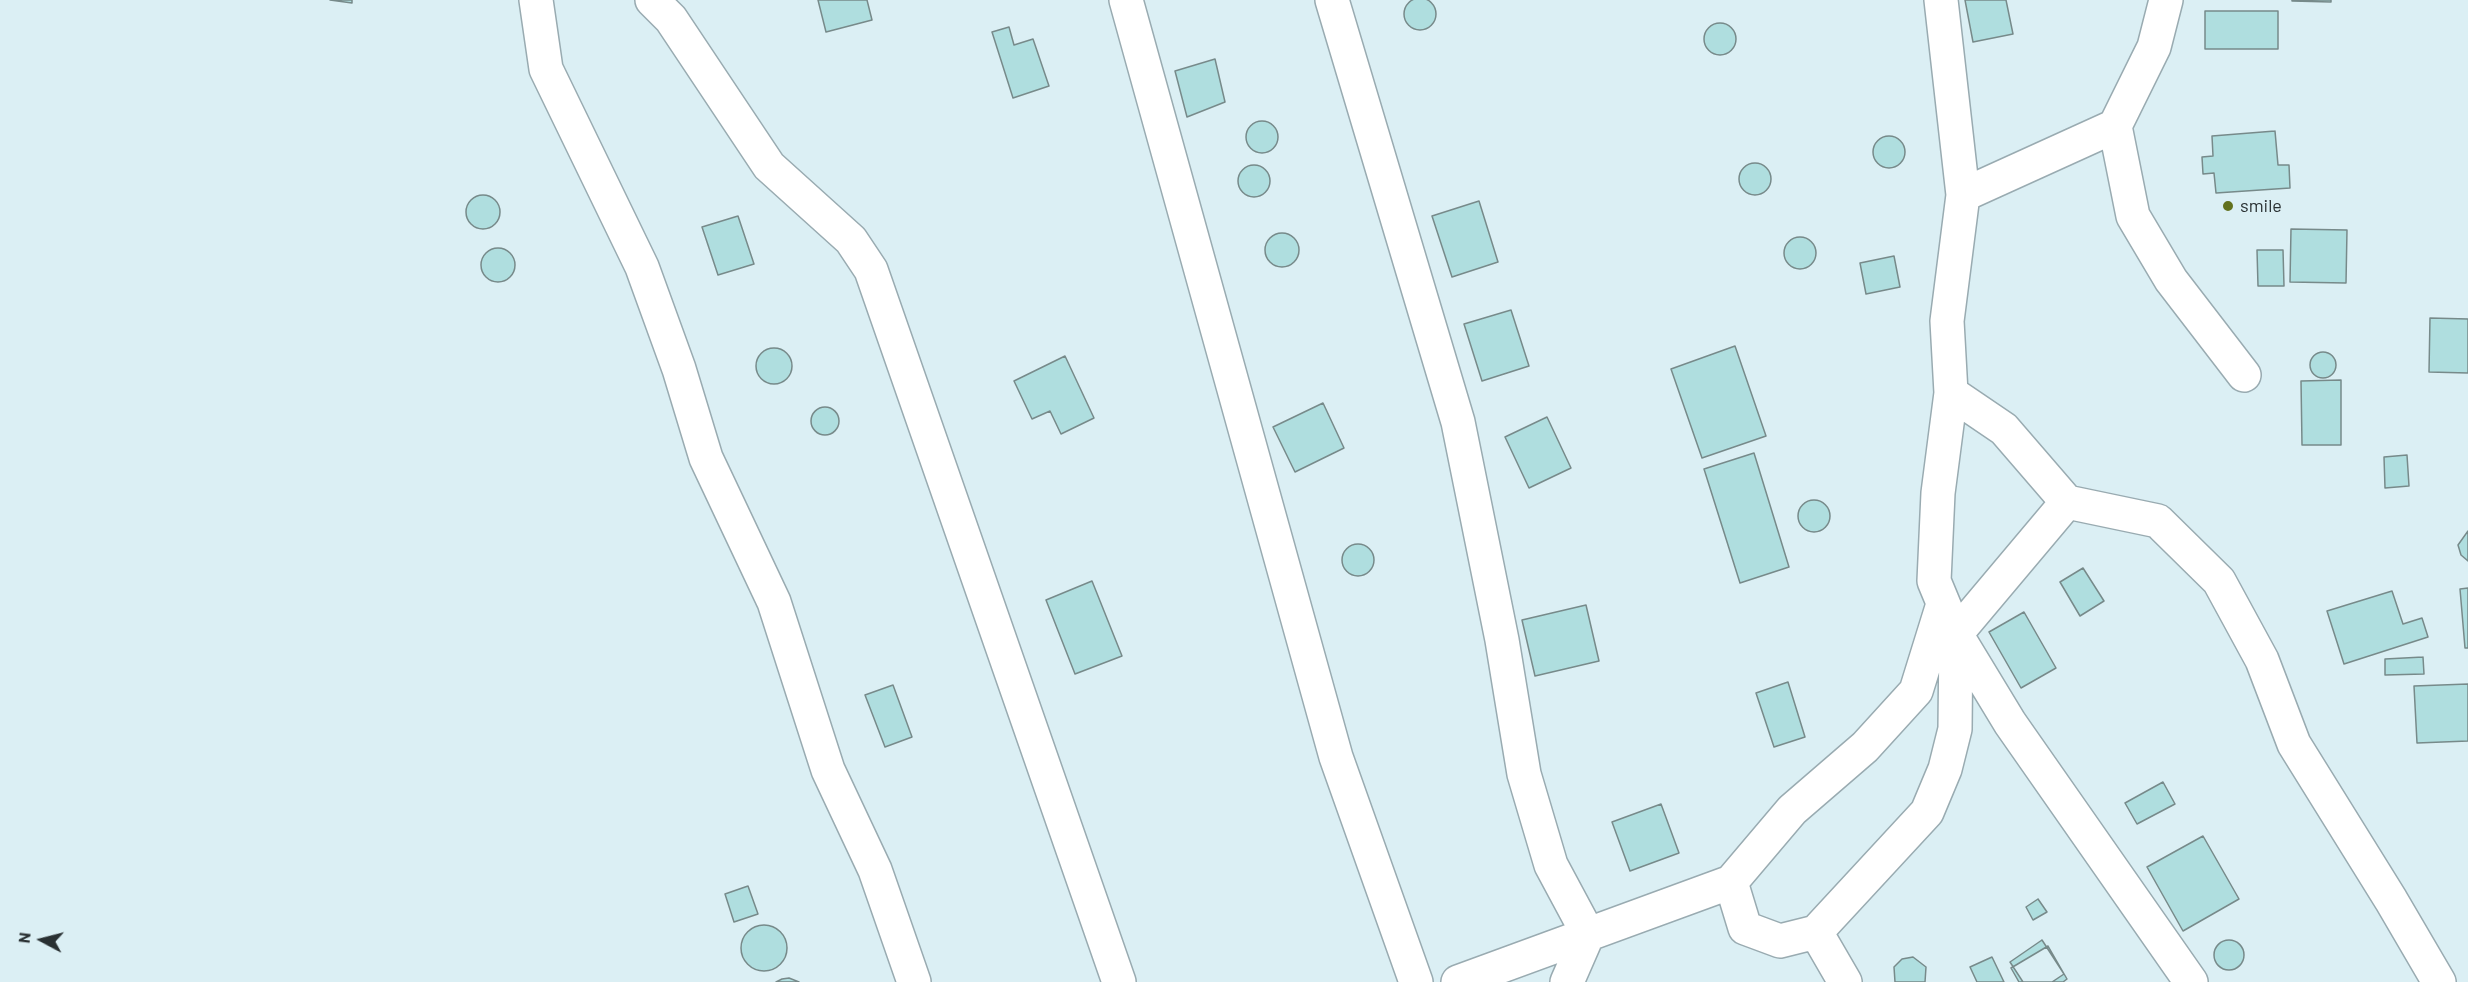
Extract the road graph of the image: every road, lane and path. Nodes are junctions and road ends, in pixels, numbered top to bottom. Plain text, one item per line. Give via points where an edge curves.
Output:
1 (536, 0) edge
2 (652, 0) edge
3 (1126, 0) edge
4 (1332, 0) edge
5 (1941, 0) edge
6 (2166, 0) edge
7 (2115, 126) junction
8 (1963, 195) junction
9 (2244, 375) dead end
10 (1951, 393) junction
11 (2067, 502) junction
12 (1944, 604) junction
13 (1956, 634) junction
14 (1731, 882) junction
15 (1816, 932) junction
16 (1588, 934) junction
17 (2441, 980) edge
18 (914, 982) edge
19 (1119, 982) edge
20 (1416, 982) edge
21 (1458, 982) edge
22 (1567, 982) edge
23 (1845, 982) edge
24 (2191, 982) edge

1 - 18 street via 546,69 642,267 680,369 706,458 774,602 828,770 875,870
2 - 19 street via 671,19 769,166 851,240 871,270
3 - 20 street via 1336,757
4 - 16 street via 1458,422 1503,640 1524,774 1551,864
5 - 8 street
6 - 7 street via 2154,47
7 - 8 street
7 - 9 street via 2133,216 2171,280
8 - 10 street via 1947,321
10 - 11 street via 2004,429
10 - 12 street via 1938,493 1934,581
11 - 13 street
11 - 17 street via 2158,521 2219,581 2262,660 2294,744
12 - 13 street
12 - 14 street via 1916,691 1864,747 1792,810
13 - 15 street via 1955,729 1945,769 1927,812
13 - 24 street via 2010,723
14 - 15 street via 1745,928 1780,941
14 - 16 street
15 - 23 street
16 - 21 street
16 - 22 street

